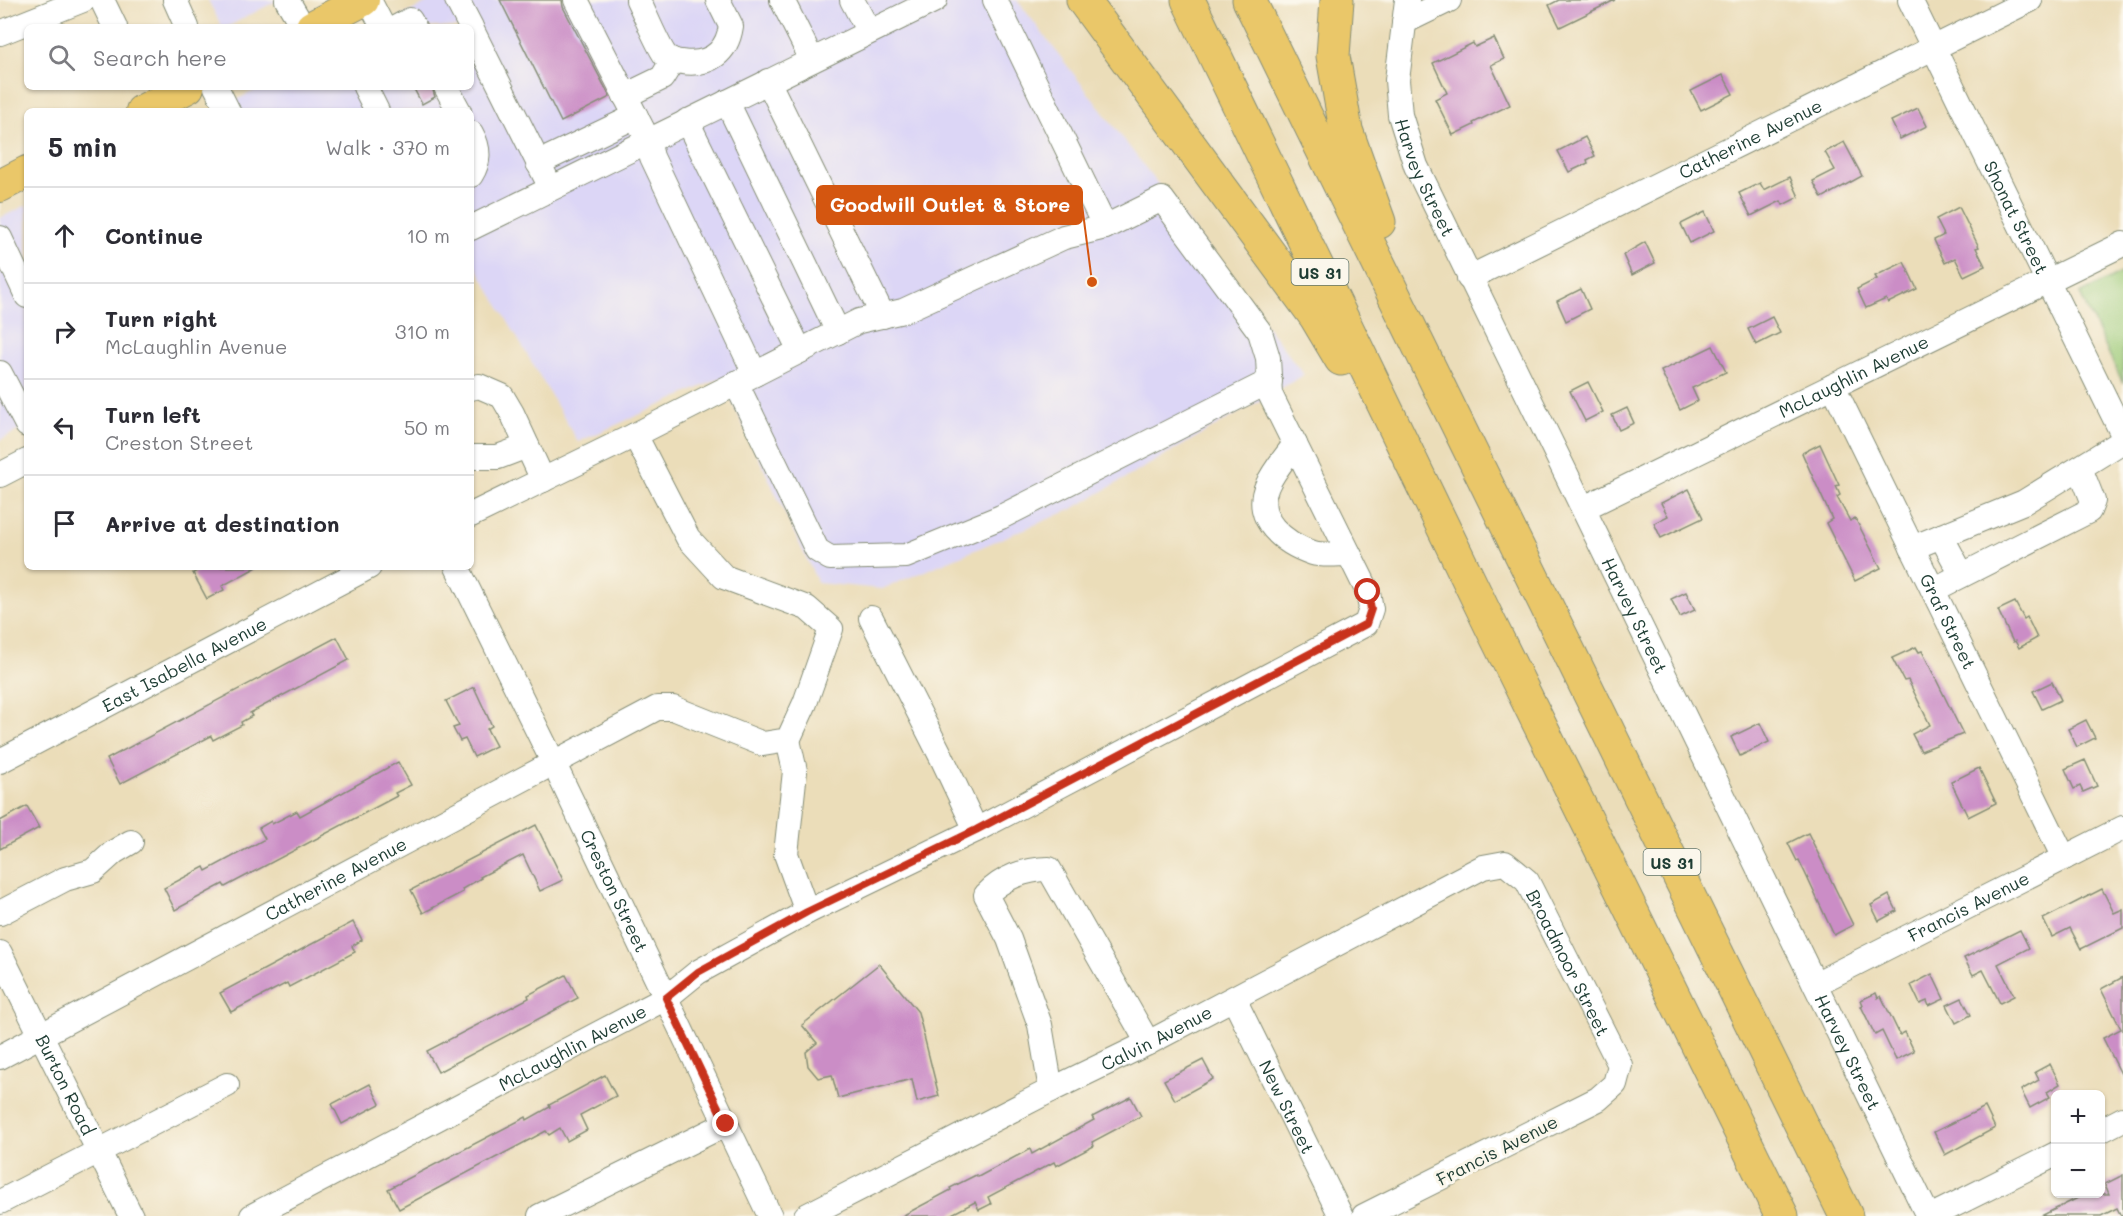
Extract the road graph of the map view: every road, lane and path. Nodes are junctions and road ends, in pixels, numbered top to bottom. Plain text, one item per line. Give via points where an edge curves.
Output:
1 (83, 0) edge
2 (102, 0) edge
3 (175, 0) edge
4 (287, 0) edge
5 (364, 0) edge
6 (576, 0) edge
7 (638, 0) edge
8 (718, 0) edge
9 (782, 0) edge
10 (852, 0) edge
11 (935, 0) edge
12 (995, 0) edge
13 (1083, 0) edge
14 (1188, 0) edge
15 (1250, 0) edge
16 (1337, 0) edge
17 (1449, 0) edge
18 (1910, 0) edge
19 (2030, 0) edge
20 (462, 1) edge
21 (1406, 11) edge
22 (114, 24) edge
23 (186, 24) edge
24 (301, 24) edge
25 (318, 24) edge
26 (381, 24) edge
27 (470, 24) edge
28 (869, 32) junction
29 (0, 33) edge
30 (474, 33) edge
31 (1934, 48) junction
32 (673, 60) junction
33 (812, 60) junction
34 (768, 81) junction
35 (179, 90) edge
36 (218, 90) edge
37 (366, 90) edge
38 (448, 90) edge
39 (147, 101) edge
40 (727, 102) junction
41 (631, 106) junction
42 (226, 108) edge
43 (376, 108) edge
44 (457, 108) edge
45 (687, 121) junction
46 (648, 140) junction
47 (474, 141) edge
48 (538, 163) junction
49 (474, 170) edge
50 (24, 173) edge
51 (0, 186) edge
52 (551, 188) junction
53 (474, 226) edge
54 (1105, 227) junction
55 (0, 238) edge
56 (2123, 244) edge
57 (1469, 278) junction
58 (2047, 281) junction
59 (24, 286) edge
60 (883, 316) junction
61 (838, 332) junction
62 (800, 351) junction
63 (0, 373) edge
64 (745, 379) junction
65 (1270, 381) junction
66 (1833, 386) junction
67 (474, 387) edge
68 (24, 419) edge
69 (635, 435) junction
70 (2123, 435) edge
71 (2123, 441) edge
72 (1295, 444) junction
73 (527, 446) junction
74 (474, 457) edge
75 (24, 463) edge
76 (2079, 468) junction
77 (0, 475) edge
78 (543, 480) junction
79 (1584, 508) junction
80 (1499, 509) junction
81 (474, 513) edge
82 (1446, 534) junction
83 (1941, 536) junction
84 (1912, 548) junction
85 (1350, 554) junction
86 (363, 570) edge
87 (459, 570) edge
88 (1962, 575) junction
89 (1933, 590) junction
90 (872, 618) dead end
91 (788, 740) junction
92 (0, 761) edge
93 (554, 764) junction
94 (2123, 828) edge
95 (976, 830) junction
96 (131, 842) dead end
97 (2064, 858) junction
98 (1505, 863) joint
99 (807, 912) junction
100 (0, 913) edge
101 (0, 952) edge
102 (1815, 984) junction
103 (666, 998) junction
104 (1234, 999) junction
105 (42, 1035) junction
106 (1148, 1043) junction
107 (0, 1057) edge
108 (1618, 1072) joint
109 (227, 1085) dead end
110 (1052, 1090) junction
111 (2123, 1119) edge
112 (726, 1124) junction
113 (2105, 1128) edge
114 (99, 1152) junction
115 (2051, 1156) edge
116 (0, 1202) edge
117 (131, 1216) edge
118 (252, 1216) edge
119 (540, 1216) edge
120 (770, 1216) edge
121 (806, 1216) edge
122 (1341, 1216) edge
123 (1364, 1216) edge
124 (1782, 1216) edge
125 (1845, 1216) edge
126 (1930, 1216) edge

1 - 29 street
2 - 22 street
3 - 23 street
4 - 24 street
5 - 25 main road
5 - 26 street
6 - 41 street
7 - 32 street via 666,56
8 - 32 street via 731,26 726,46 703,63
9 - 33 street
10 - 28 street
11 - 28 street
12 - 54 street
13 - 82 highway via 1316,317
14 - 82 highway, US 31
15 - 80 highway, US 31
16 - 80 highway via 1333,56 1346,130 1373,207 1468,417
17 - 21 street
18 - 31 street, Shonat Street
19 - 31 street, Catherine Avenue
20 - 27 street
21 - 57 street, Harvey Street via 1397,80 1400,116 1416,166
28 - 33 street
30 - 48 street
31 - 57 street, Catherine Avenue
31 - 58 street, Shonat Street
32 - 41 street via 662,78
33 - 34 street
34 - 40 street
34 - 60 street
35 - 39 main road
36 - 42 street
37 - 43 street
38 - 44 street
40 - 45 street
40 - 61 street
41 - 46 street
41 - 48 street
45 - 46 street
45 - 62 street
46 - 52 street
46 - 64 street
47 - 49 street via 479,154
48 - 52 street
50 - 51 main road
52 - 53 street
54 - 60 street via 1064,237 903,311
54 - 65 street via 1162,199 1260,332
55 - 59 street
56 - 58 street, McLaughlin Avenue
57 - 79 street, Harvey Street
58 - 66 street, McLaughlin Avenue
58 - 70 street, Shonat Street
60 - 61 street via 859,321
61 - 62 street
62 - 64 street
63 - 68 street
64 - 65 street via 817,550 830,558 906,556 953,538
64 - 69 street
65 - 72 street via 1270,394
66 - 79 street, McLaughlin Avenue
66 - 84 street, Graf Street
67 - 73 street via 502,396
69 - 78 street
69 - 91 street via 688,537 724,578 807,608 831,629
71 - 76 street
72 - 85 street
72 - 85 street via 1266,486 1265,516 1275,532 1314,553
73 - 74 street via 498,457
73 - 78 street
75 - 77 street
76 - 83 street via 2024,502
76 - 88 street via 2093,501 2089,511
78 - 81 street
79 - 102 street, Harvey Street
80 - 125 highway, US 31
82 - 124 highway, US 31
83 - 84 street
83 - 88 street
84 - 89 street, Graf Street
85 - 95 street, McLaughlin Avenue via 1368,592 1371,609 1366,624
86 - 92 street, East Isabella Avenue
87 - 93 street, Creston Street
88 - 89 street
89 - 97 street, Graf Street
90 - 95 street
91 - 93 street, Catherine Avenue via 763,744 673,708 657,708
91 - 99 street via 795,771 786,854
93 - 103 street, Creston Street
93 - 105 street, Catherine Avenue
94 - 97 street, Francis Avenue
95 - 99 street, McLaughlin Avenue
96 - 100 street via 93,871 65,879
97 - 102 street, Francis Avenue
98 - 104 street, Calvin Avenue via 1483,867
98 - 108 street, Broadmoor Street via 1527,881 1620,1065
99 - 103 street, McLaughlin Avenue via 698,972
101 - 105 street, Burton Road
102 - 126 street, Harvey Street
103 - 112 street, Creston Street
103 - 118 street, McLaughlin Avenue
104 - 106 street, Calvin Avenue
104 - 122 street, New Street
105 - 107 street, Catherine Avenue
105 - 114 street, Burton Road
106 - 110 street, Calvin Avenue
106 - 110 street via 1049,869 1015,876 995,886 986,896 1009,939 1040,1025
108 - 123 street, Francis Avenue via 1615,1084 1598,1099
109 - 114 street
110 - 121 street, Calvin Avenue
111 - 113 street
112 - 119 street
112 - 120 street, Creston Street
114 - 116 street
114 - 117 street, Burton Road
115 - 126 street

